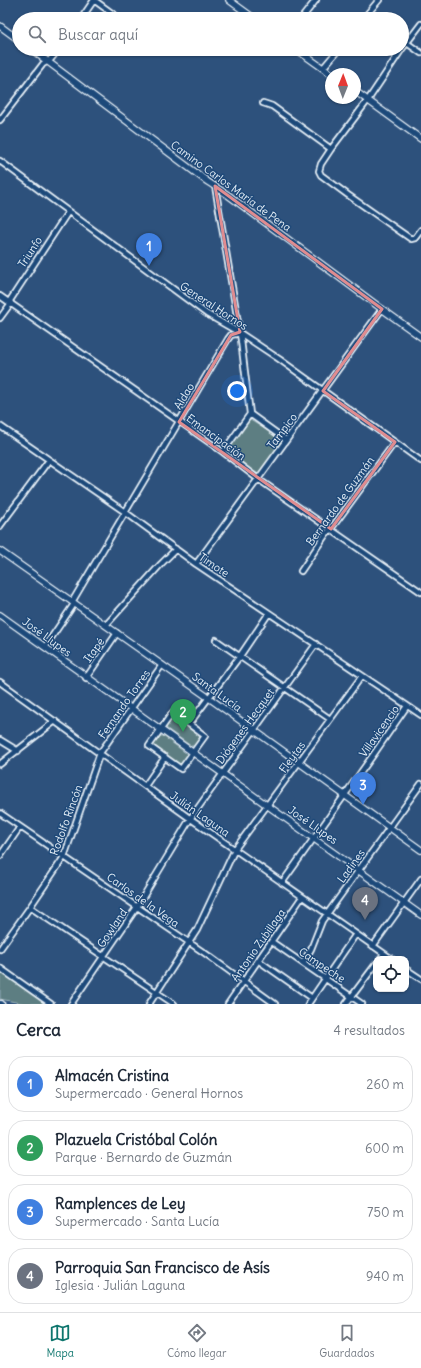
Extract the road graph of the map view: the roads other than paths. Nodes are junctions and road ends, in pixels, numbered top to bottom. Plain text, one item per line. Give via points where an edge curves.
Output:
1 (229, 0) edge
2 (316, 0) edge
3 (379, 0) edge
4 (92, 1) edge
5 (238, 2) edge
6 (85, 12) edge
7 (109, 12) edge
8 (248, 12) edge
9 (307, 12) edge
10 (369, 12) edge
11 (421, 24) edge
12 (0, 28) edge
13 (12, 36) edge
14 (409, 40) edge
15 (409, 44) edge
16 (421, 53) edge
17 (40, 56) edge
18 (54, 56) edge
19 (306, 56) edge
20 (333, 56) edge
21 (397, 56) edge
22 (48, 62) junction
23 (323, 68) joint
24 (361, 95) edge
25 (368, 100) junction
26 (263, 103) dead end
27 (0, 120) edge
28 (421, 139) edge
29 (331, 149) junction
30 (0, 161) edge
31 (215, 186) junction
32 (68, 212) junction
33 (421, 230) edge
34 (0, 296) edge
35 (10, 302) junction
36 (382, 309) junction
37 (0, 318) edge
38 (240, 333) junction
39 (421, 337) edge
40 (323, 391) junction
41 (250, 414) junction
42 (179, 422) junction
43 (0, 426) edge
44 (286, 440) junction
45 (394, 442) junction
46 (223, 452) junction
47 (49, 460) junction
48 (421, 461) edge
49 (258, 479) junction
50 (125, 512) junction
51 (0, 526) edge
52 (331, 529) junction
53 (176, 549) junction
54 (0, 551) edge
55 (196, 564) junction
56 (301, 570) dead end
57 (421, 592) edge
58 (73, 603) junction
59 (269, 613) junction
60 (0, 615) edge
61 (106, 625) junction
62 (117, 633) junction
63 (216, 640) dead end
64 (316, 644) junction
65 (44, 647) junction
66 (240, 656) junction
67 (162, 665) junction
68 (362, 676) junction
69 (86, 678) junction
70 (0, 682) edge
71 (284, 687) junction
72 (208, 698) junction
73 (407, 706) junction
74 (131, 708) junction
75 (421, 715) edge
76 (330, 719) junction
77 (55, 721) junction
78 (189, 724) junction
79 (161, 729) junction
80 (254, 730) junction
81 (0, 740) edge
82 (18, 751) junction
83 (100, 753) junction
84 (193, 753) junction
85 (165, 757) junction
86 (299, 763) junction
87 (0, 764) edge
88 (222, 774) junction
89 (421, 784) edge
90 (145, 786) junction
91 (345, 795) junction
92 (266, 804) junction
93 (0, 813) edge
94 (190, 819) junction
95 (20, 827) junction
96 (390, 828) junction
97 (314, 838) junction
98 (235, 849) junction
99 (421, 850) edge
100 (0, 856) edge
101 (64, 857) junction
102 (359, 870) junction
103 (421, 879) edge
104 (282, 883) junction
105 (302, 897) junction
106 (404, 903) junction
107 (30, 907) junction
108 (137, 907) junction
109 (327, 914) junction
110 (421, 915) edge
111 (356, 934) junction
112 (272, 942) junction
113 (189, 943) junction
114 (373, 946) junction
115 (0, 948) edge
116 (384, 954) joint
117 (104, 955) junction
118 (387, 956) edge
119 (259, 961) junction
120 (303, 963) junction
121 (0, 968) edge
122 (373, 968) edge
123 (409, 971) edge
124 (326, 979) junction
125 (421, 979) edge
126 (244, 982) junction
127 (157, 993) junction
128 (352, 997) junction
129 (312, 998) junction
130 (51, 1004) edge
131 (71, 1004) edge
132 (150, 1004) edge
133 (174, 1004) edge
134 (228, 1004) edge
135 (275, 1004) edge
136 (308, 1004) edge
137 (346, 1004) edge
138 (362, 1004) edge

1 - 5 street
2 - 9 street
3 - 10 street
4 - 6 street
4 - 7 street
5 - 8 street
11 - 14 street
12 - 13 street
15 - 16 street
17 - 22 street, Camino Carlos María de Pena
18 - 22 street
19 - 23 street
20 - 23 street
21 - 25 street
22 - 27 street via 43,64
22 - 31 street, Camino Carlos María de Pena
24 - 25 street
25 - 28 street
25 - 29 street
26 - 29 street via 272,106
29 - 33 street via 319,167 321,175 411,239 414,239
30 - 32 street, General Hornos
31 - 36 street, Camino Carlos María de Pena
31 - 38 street
32 - 35 street, Triunfo
32 - 38 street, General Hornos via 207,314
34 - 35 street, Emancipación
35 - 37 street, Triunfo
35 - 42 street, Emancipación
36 - 39 street, Camino Carlos María de Pena
36 - 40 street, Tampico
38 - 40 street, General Hornos
38 - 41 street
38 - 42 street, Aldao via 231,335 228,339
40 - 44 street, Tampico
40 - 45 street, General Hornos
41 - 44 street
41 - 46 street
42 - 46 street, Emancipación
42 - 50 street, Aldao
43 - 47 street, Timote
44 - 49 street, Tampico
45 - 48 street, General Hornos
45 - 52 street, Bernardo de Guzmán
46 - 49 street, Emancipación
47 - 50 street, Timote
47 - 51 street
49 - 52 street, Emancipación
49 - 55 street, Tampico
50 - 53 street, Timote
50 - 58 street, Aldao
52 - 56 street, Bernardo de Guzmán
52 - 57 street, Emancipación
53 - 55 street, Timote
53 - 61 street
54 - 58 street, Santa Lucía
55 - 59 street, Timote
58 - 61 street, Santa Lucía
58 - 65 street, Aldao
59 - 64 street, Timote
59 - 66 street
60 - 65 street, José Llupes
61 - 62 street, Santa Lucía
62 - 67 street, Santa Lucía
62 - 69 street, Itapé
63 - 66 street
64 - 68 street, Timote
64 - 71 street, Diógenes Hecquet
65 - 69 street, José Llupes
66 - 71 street
66 - 72 street
67 - 72 street, Santa Lucía
67 - 74 street, Fernando Torres
68 - 73 street, Timote
68 - 76 street, Fleytas
69 - 74 street, José Llupes
70 - 77 street, Julián Laguna
71 - 76 street
71 - 80 street, Diógenes Hecquet
72 - 78 street
72 - 80 street, Santa Lucía
73 - 75 street, Timote
73 - 91 street, Villavicencio
74 - 79 street, José Llupes
74 - 83 street, Fernando Torres
76 - 86 street, Fleytas
77 - 82 street
77 - 83 street, Julián Laguna
78 - 79 street via 173,712
78 - 84 street via 205,736
79 - 84 street, José Llupes
79 - 85 street via 149,746
80 - 86 street, Santa Lucía
80 - 88 street, Diógenes Hecquet
81 - 82 street
82 - 87 street
83 - 90 street, Julián Laguna
83 - 101 street, Rodolfo Rincón
84 - 85 street via 181,769
84 - 88 street, José Llupes
85 - 90 street
86 - 91 street, Santa Lucía
86 - 92 street, Fleytas
88 - 92 street, José Llupes
88 - 94 street, Diógenes Hecquet
89 - 96 street, Ladines
90 - 94 street, Julián Laguna
91 - 96 street, Santa Lucía
91 - 97 street, Villavicencio
92 - 97 street, José Llupes
92 - 98 street, Fleytas
93 - 95 street, Carlos de la Vega
94 - 98 street, Julián Laguna
94 - 108 street, Gowland
95 - 100 street
95 - 101 street, Carlos de la Vega
96 - 99 street, Santa Lucía
96 - 102 street, Ladines
97 - 102 street, José Llupes
97 - 104 street, Villavicencio
98 - 104 street, Julián Laguna
98 - 113 street, Fleytas
101 - 107 street, Rodolfo Rincón
101 - 108 street, Carlos de la Vega
102 - 106 street, José Llupes
102 - 109 street, Ladines
103 - 106 street
104 - 105 street, Julián Laguna
105 - 109 street, Julián Laguna
105 - 112 street, Antonio Zubillaga
106 - 110 street, José Llupes
106 - 114 street
107 - 115 street, Rodolfo Rincón
107 - 117 street
108 - 113 street, Carlos de la Vega
108 - 117 street, Gowland
109 - 111 street, Julián Laguna
109 - 120 street, Ladines
111 - 114 street, Julián Laguna
111 - 124 street
112 - 119 street, Antonio Zubillaga
112 - 120 street, Campeche
113 - 126 street, Carlos de la Vega
113 - 127 street, Fleytas
114 - 116 street, Julián Laguna
116 - 118 street, Julián Laguna
117 - 127 street
117 - 131 street, Gowland
119 - 126 street, Antonio Zubillaga
119 - 129 street
120 - 124 street, Campeche
121 - 130 street
122 - 128 street
123 - 125 street
124 - 128 street, Campeche
124 - 129 street
126 - 134 street, Antonio Zubillaga
126 - 135 street, Carlos de la Vega
127 - 132 street, Fleytas
127 - 133 street
128 - 137 street
128 - 138 street, Campeche
129 - 136 street

